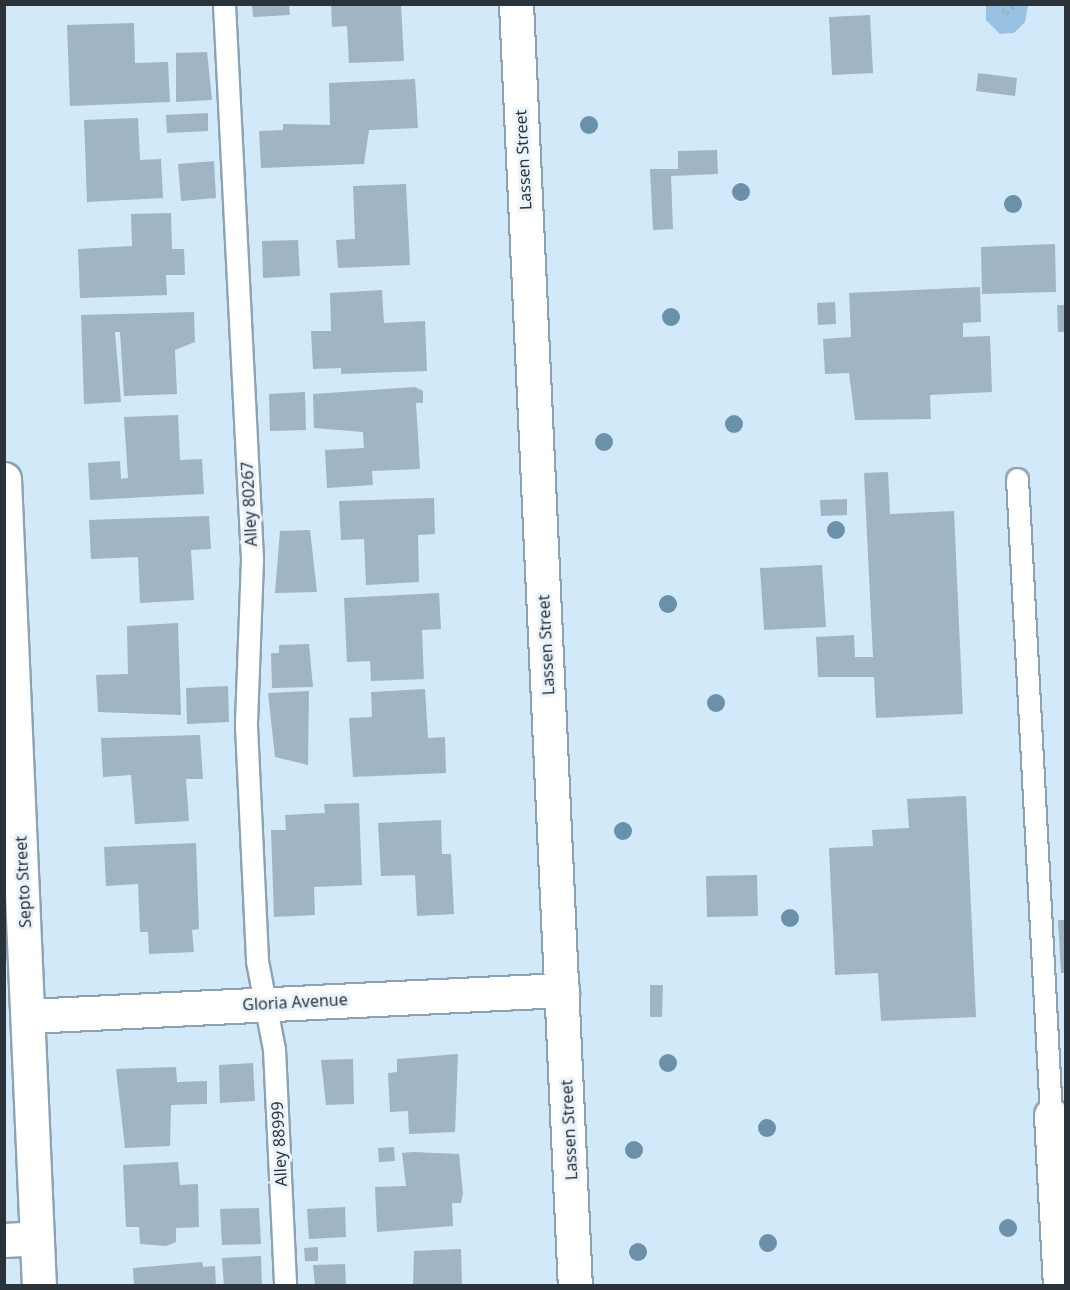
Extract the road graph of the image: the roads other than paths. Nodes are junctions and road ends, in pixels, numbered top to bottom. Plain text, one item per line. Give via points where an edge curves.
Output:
1 (224, 4) edge
2 (516, 4) edge
3 (1017, 479) dead end
4 (5, 499) edge
5 (562, 990) junction
6 (267, 1003) junction
7 (28, 1016) junction
8 (1050, 1115) joint
9 (37, 1238) junction
10 (4, 1240) edge
11 (39, 1286) edge
12 (285, 1286) edge
13 (575, 1286) edge
14 (1060, 1286) edge

1 - 6 lane, Alley 80267 via 252,559 246,726 257,961
2 - 5 street, Lassen Street
3 - 8 lane
4 - 7 street, Septo Street
5 - 6 street, Gloria Avenue
5 - 13 street, Lassen Street
6 - 7 street, Gloria Avenue
6 - 12 lane, Alley 88999
7 - 9 street, Septo Street
8 - 14 street
9 - 10 street
9 - 11 street, Septo Street

